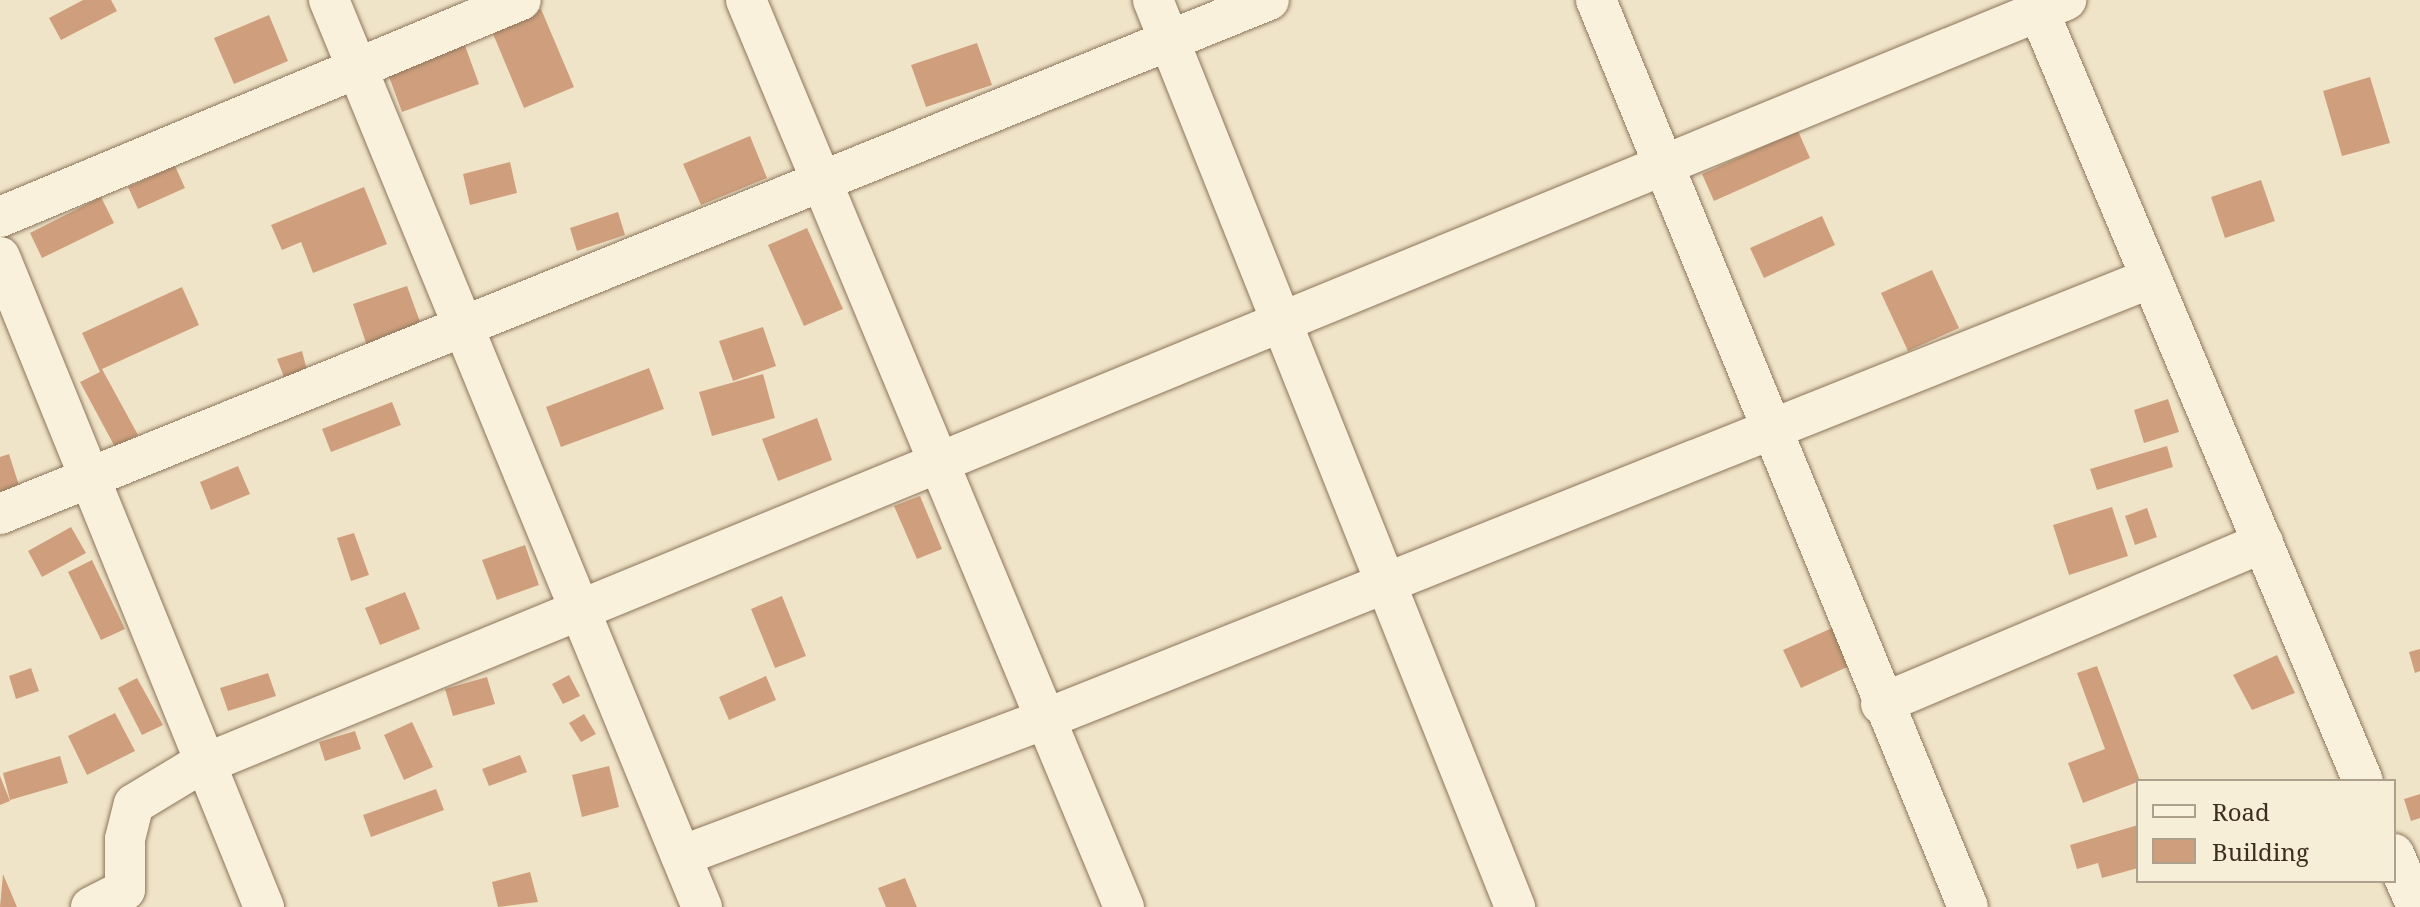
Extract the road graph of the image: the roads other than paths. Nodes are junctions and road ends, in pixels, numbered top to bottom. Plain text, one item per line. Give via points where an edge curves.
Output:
1 (329, 0) edge
2 (521, 0) edge
3 (746, 0) edge
4 (1153, 0) edge
5 (1269, 0) edge
6 (1596, 0) edge
7 (2046, 4) edge
8 (1169, 40) junction
9 (357, 68) junction
10 (1663, 165) junction
11 (821, 181) junction
12 (0, 217) edge
13 (0, 257) edge
14 (2151, 278) junction
15 (1282, 322) junction
16 (463, 326) junction
17 (1770, 431) junction
18 (939, 463) junction
19 (90, 478) junction
20 (0, 514) edge
21 (2263, 543) junction
22 (1386, 583) junction
23 (580, 610) junction
24 (1881, 704) junction
25 (1045, 719) junction
26 (205, 763) junction
27 (2362, 779) edge
28 (681, 856) junction
29 (2396, 859) edge
30 (698, 906) edge
31 (91, 907) edge
32 (264, 907) edge
33 (1124, 907) edge
34 (1515, 907) edge
35 (1968, 907) edge
36 (2417, 907) edge

1 - 9 street
2 - 9 street
3 - 11 street
4 - 8 street
5 - 8 street
6 - 10 street
7 - 10 street
7 - 14 street
8 - 11 street
8 - 15 street
9 - 12 street
9 - 16 street
10 - 15 street
10 - 17 street
11 - 16 street
11 - 18 street
13 - 19 street
14 - 17 street
14 - 21 street
15 - 18 street
15 - 22 street
16 - 19 street
16 - 23 street
17 - 22 street
17 - 24 street
18 - 23 street
18 - 25 street
19 - 20 street
19 - 26 street
21 - 24 street
21 - 27 street
22 - 25 street
22 - 34 street
23 - 26 street
23 - 28 street
24 - 35 street
25 - 28 street
25 - 33 street
26 - 31 street via 134,804 125,839 125,890
26 - 32 street
28 - 30 street
29 - 36 street

